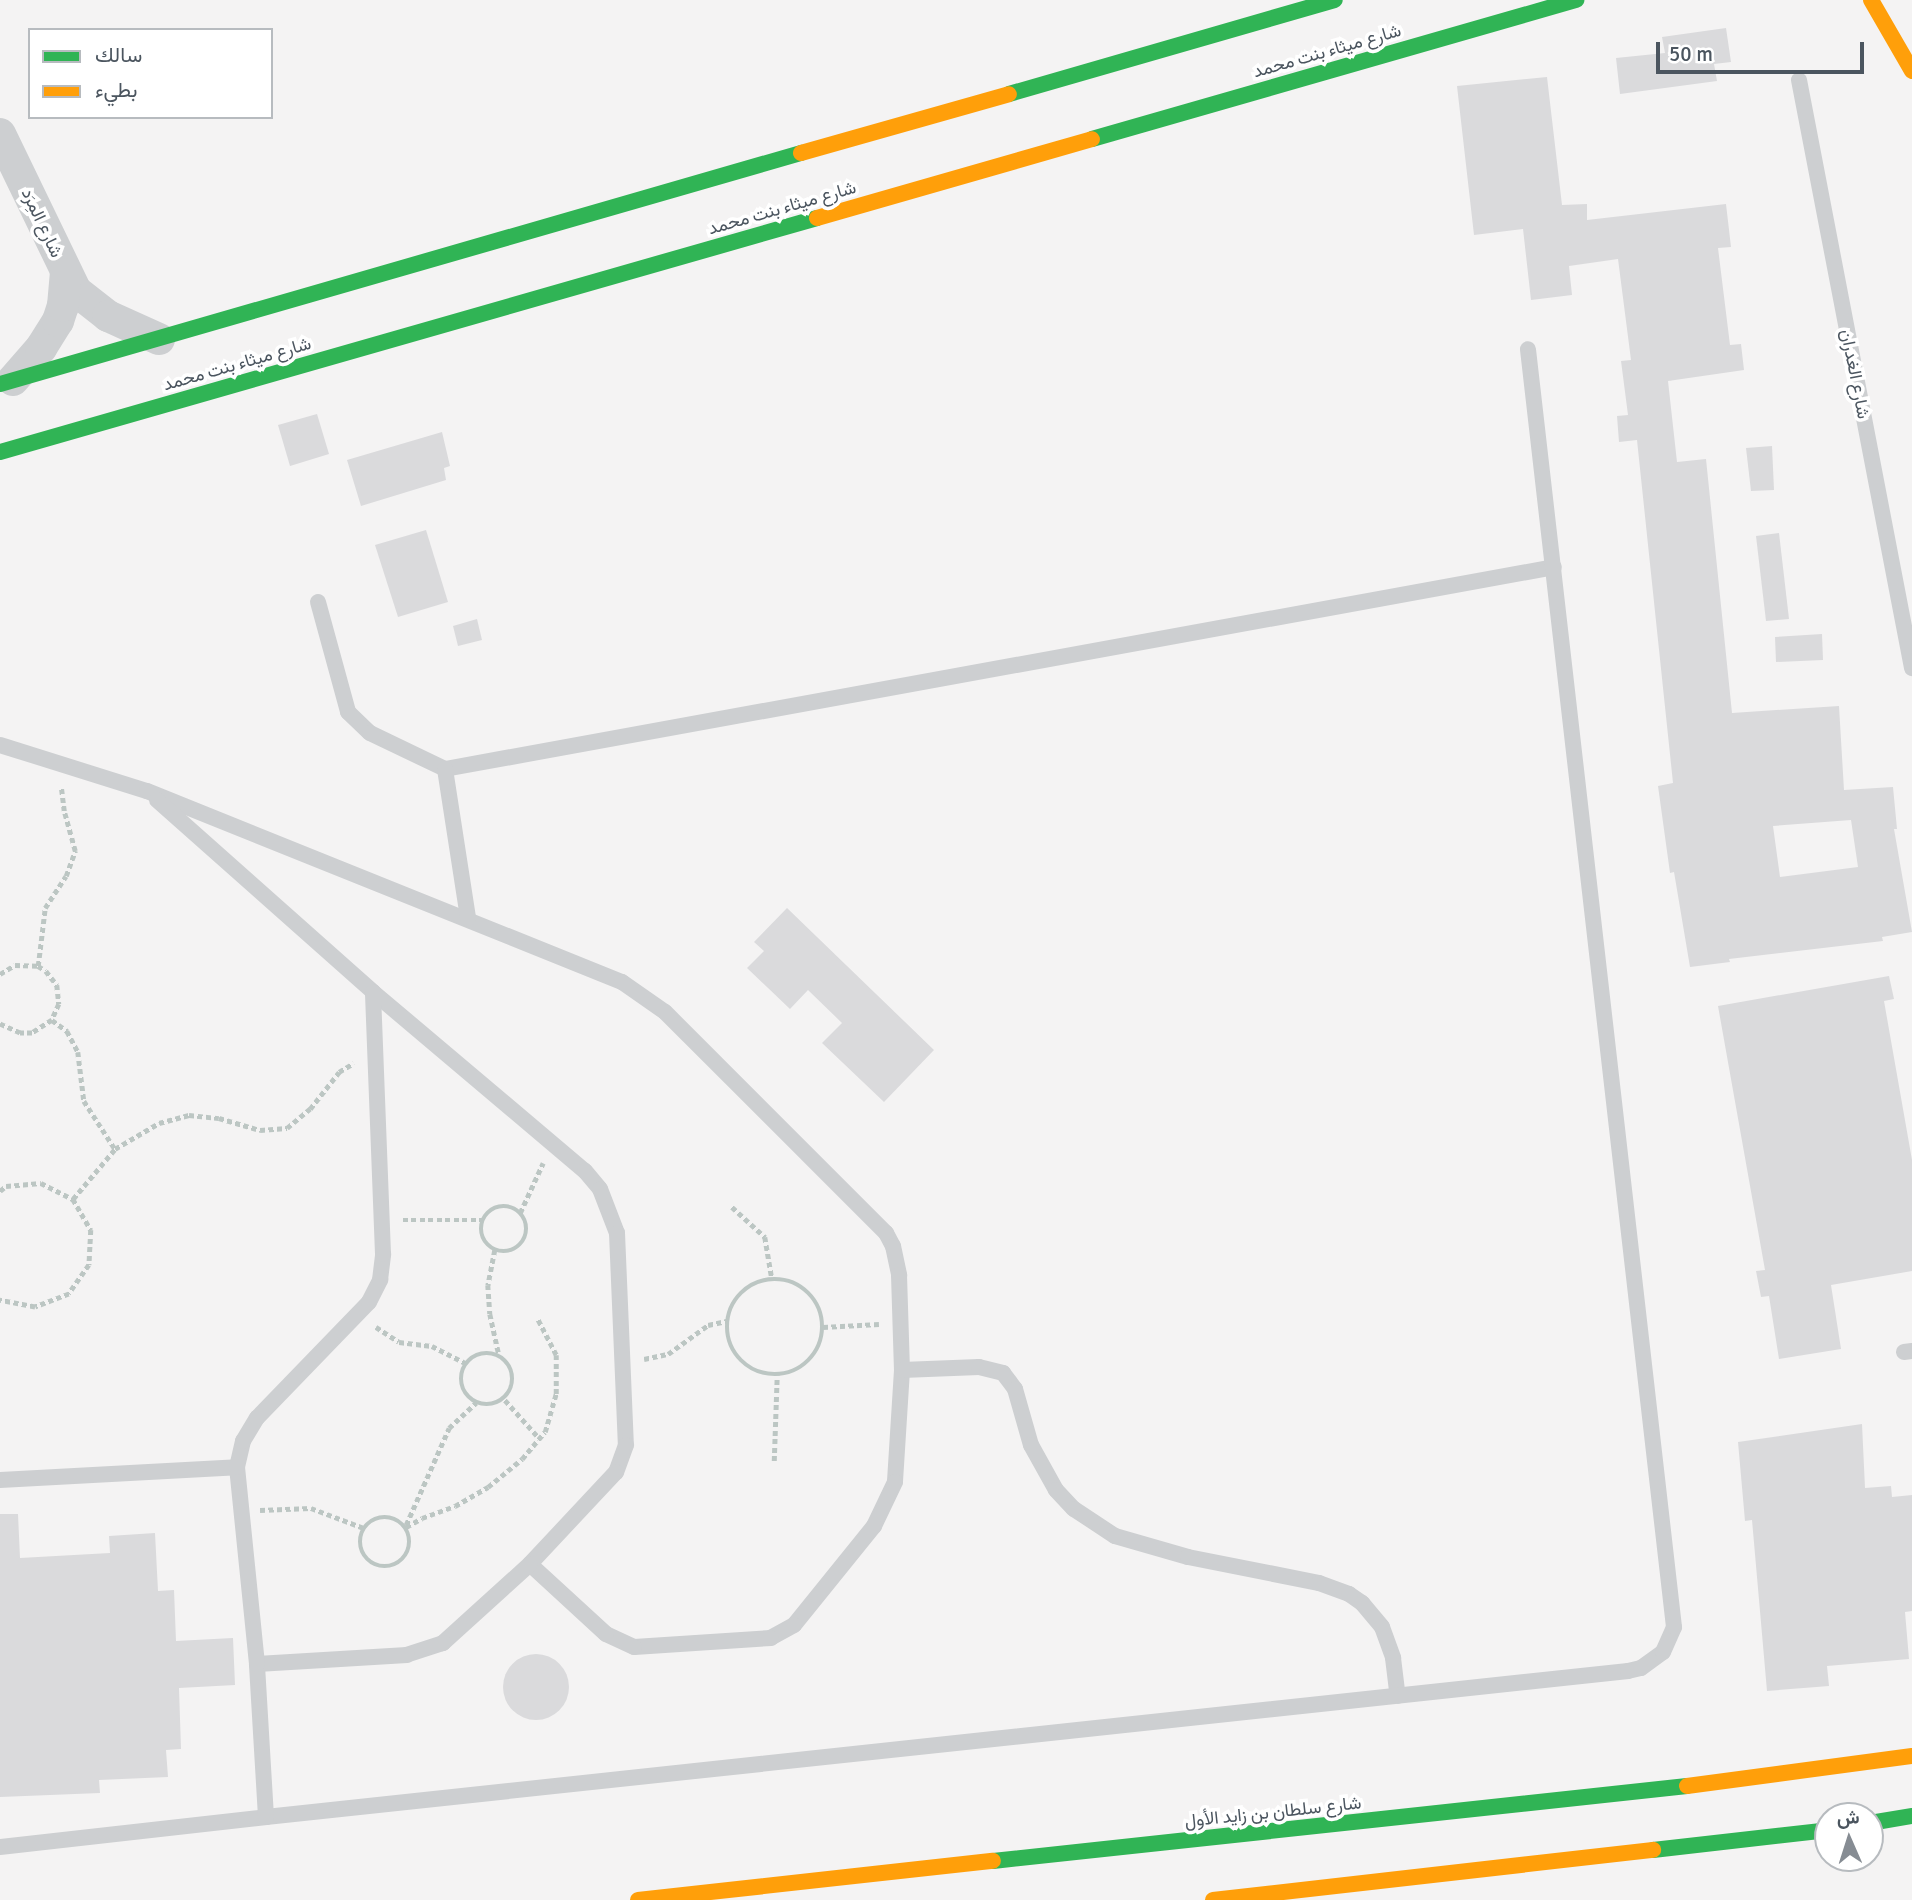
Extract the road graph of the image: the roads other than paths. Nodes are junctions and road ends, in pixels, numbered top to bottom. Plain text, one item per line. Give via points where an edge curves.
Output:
1 (1335, 0) edge
2 (1576, 0) edge
3 (1871, 0) edge
4 (1912, 71) edge
5 (1799, 80) dead end
6 (0, 134) edge
7 (66, 274) junction
8 (159, 339) junction
9 (1528, 349) dead end
10 (7, 382) edge
11 (0, 452) edge
12 (1553, 567) junction
13 (318, 602) dead end
14 (1912, 668) edge
15 (0, 745) edge
16 (445, 769) junction
17 (147, 791) junction
18 (468, 918) junction
19 (373, 992) junction
20 (902, 1370) junction
21 (237, 1467) junction
22 (0, 1480) edge
23 (530, 1564) junction
24 (257, 1664) junction
25 (1398, 1696) junction
26 (1912, 1756) edge
27 (1912, 1816) edge
28 (266, 1818) junction
29 (1884, 1821) edge
30 (1814, 1832) edge
31 (0, 1847) edge
32 (665, 1898) edge
33 (638, 1900) edge
34 (1213, 1900) edge

1 - 8 main road
2 - 11 main road, شارع ميثاء بنت محمد
3 - 4 main road
5 - 14 lane, شارع الغدران
6 - 7 street, شارع المِرَد
7 - 8 street, شارع المِرَد via 91,305
7 - 10 street, شارع المِرَد via 58,321 41,348
8 - 10 main road
9 - 12 lane
12 - 16 lane
12 - 25 lane via 1674,1627 1663,1652 1641,1668
13 - 16 lane via 348,712 370,733
15 - 17 lane
16 - 18 lane
17 - 18 lane
17 - 19 lane
18 - 20 lane via 622,982 665,1012 886,1233 897,1260
19 - 21 lane via 383,1254 380,1280 369,1302 257,1418 243,1441
19 - 23 lane via 585,1171 611,1210 617,1233 623,1360 626,1430 622,1459
20 - 23 lane via 898,1465 890,1497 874,1526 783,1633 758,1639 634,1647 606,1633
20 - 25 lane via 979,1367 1003,1373 1015,1389 1031,1445 1056,1490 1074,1509 1115,1536 1188,1558 1319,1583 1349,1594 1382,1627 1393,1658
21 - 22 lane
21 - 24 lane
23 - 24 lane via 454,1636 432,1650 407,1656
24 - 28 lane
25 - 28 lane
26 - 32 main road, شارع سلطان بن زايد الأول via 1762,1778
27 - 29 main road
28 - 31 lane
30 - 34 main road
32 - 33 main road, شارع سلطان بن زايد الأول

